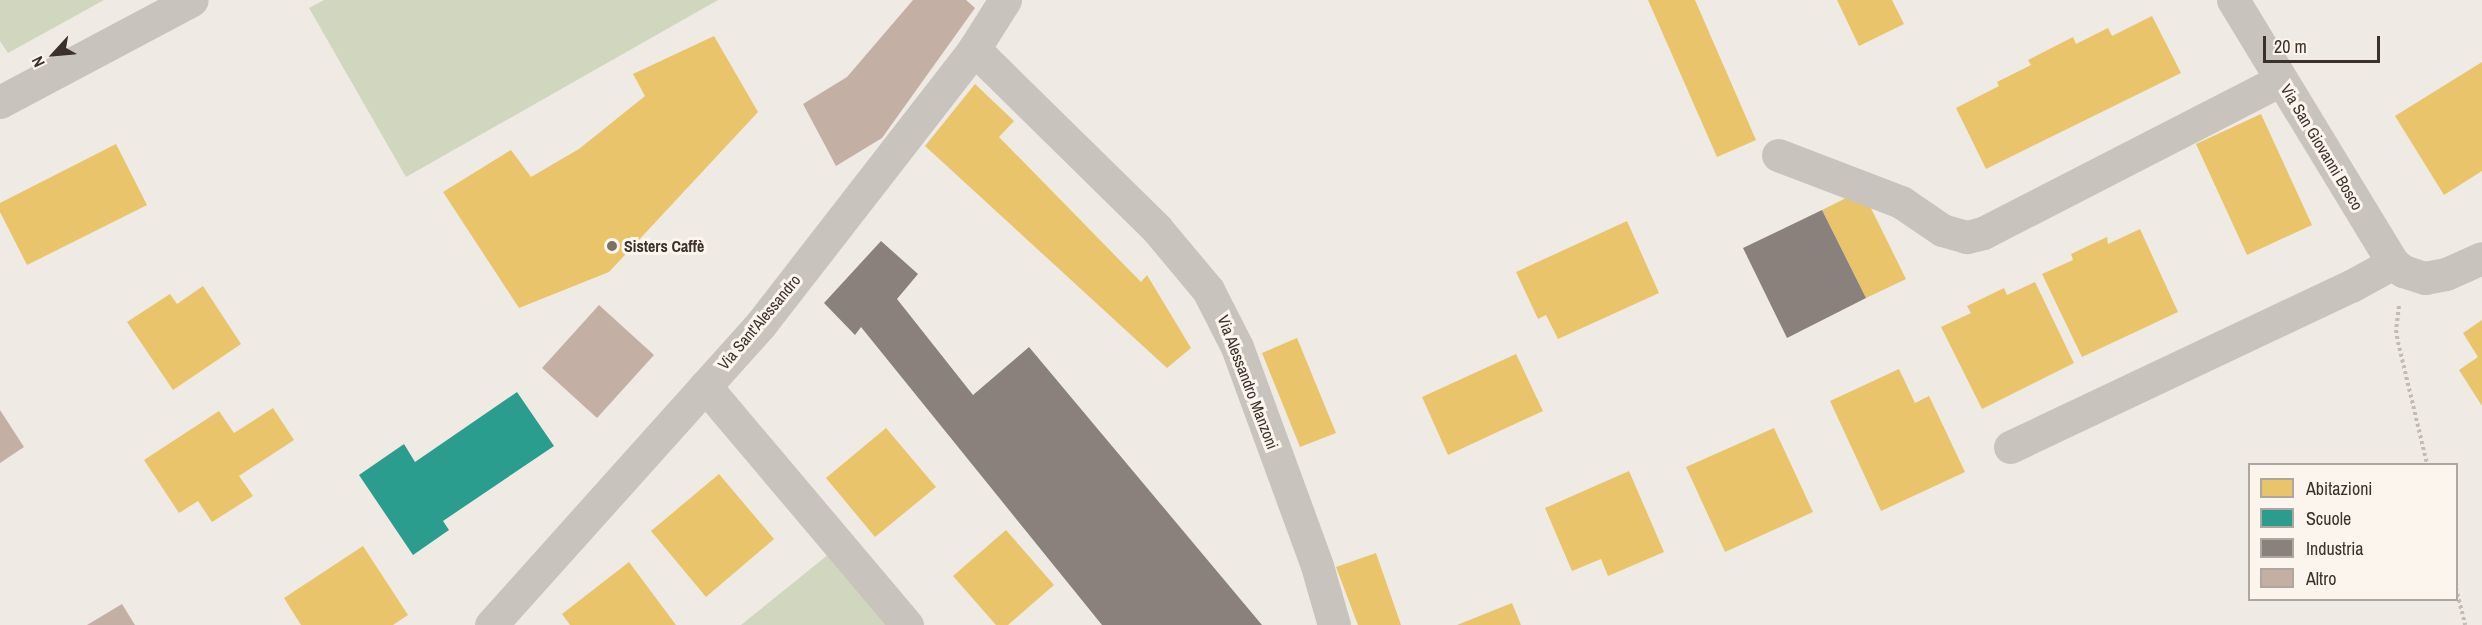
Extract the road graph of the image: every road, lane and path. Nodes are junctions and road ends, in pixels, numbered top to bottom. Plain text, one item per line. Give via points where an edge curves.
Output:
1 (192, 0) edge
2 (1005, 0) edge
3 (2233, 0) edge
4 (974, 49) junction
5 (2281, 80) junction
6 (0, 102) edge
7 (1778, 155) dead end
8 (2482, 258) edge
9 (2403, 269) junction
10 (705, 386) junction
11 (2010, 447) dead end
12 (2427, 463) edge
13 (2458, 593) edge
14 (491, 625) edge
15 (908, 625) edge
16 (1334, 625) edge
17 (2465, 625) edge

1 - 6 street
2 - 4 street, Via Sant'Alessandro
3 - 5 street, Via San Giovanni Bosco
4 - 10 street, Via Sant'Alessandro via 761,324
4 - 16 street, Via Alessandro Manzoni via 1157,229 1208,290 1237,347 1317,566
5 - 7 street via 1983,233 1967,237 1942,230 1901,202
5 - 9 street, Via San Giovanni Bosco
8 - 9 street via 2446,274 2425,278
9 - 11 street via 2351,286
9 - 12 path via 2396,330
10 - 14 street, Via Sant'Alessandro
10 - 15 street
13 - 17 path

